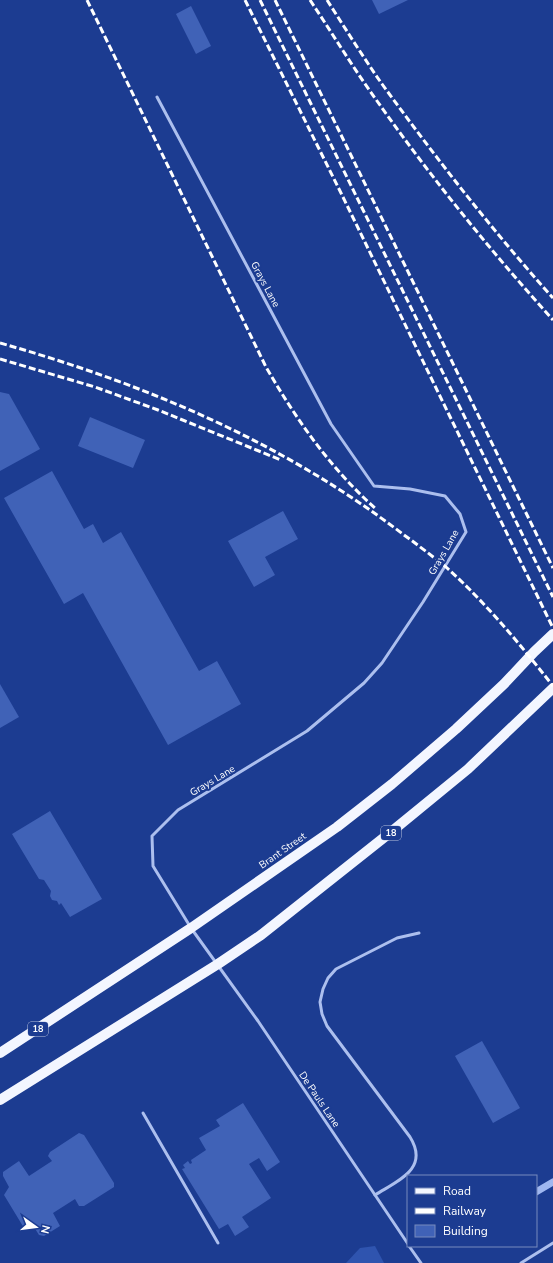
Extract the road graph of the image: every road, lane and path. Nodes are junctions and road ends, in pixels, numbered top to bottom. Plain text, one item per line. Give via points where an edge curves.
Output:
1 (156, 97) dead end
2 (553, 634) edge
3 (553, 688) edge
4 (191, 928) junction
5 (419, 933) dead end
6 (218, 964) junction
7 (0, 1053) edge
8 (0, 1100) edge
9 (143, 1113) dead end
10 (374, 1195) junction
11 (407, 1242) edge
12 (218, 1243) dead end
13 (553, 1243) edge
14 (410, 1247) edge
15 (421, 1263) edge
16 (522, 1263) edge

1 - 4 lane, Grays Lane via 331,424 374,486 410,489 445,496 460,514 466,532 382,663 364,683 307,731 178,810 152,836 153,866
2 - 4 main road, Brant Street / 18 via 462,724 392,784 337,827
3 - 6 main road, 18 via 468,769 261,935
4 - 6 lane, Grays Lane
4 - 7 main road, Brant Street / 18
5 - 10 lane via 397,938 336,969 328,978 320,1002 327,1026 410,1137 417,1151 417,1158 410,1172
6 - 8 main road, 18
6 - 10 lane, De Pauls Lane
9 - 12 lane
10 - 11 lane, De Pauls Lane
13 - 16 lane
14 - 15 lane, De Pauls Lane

